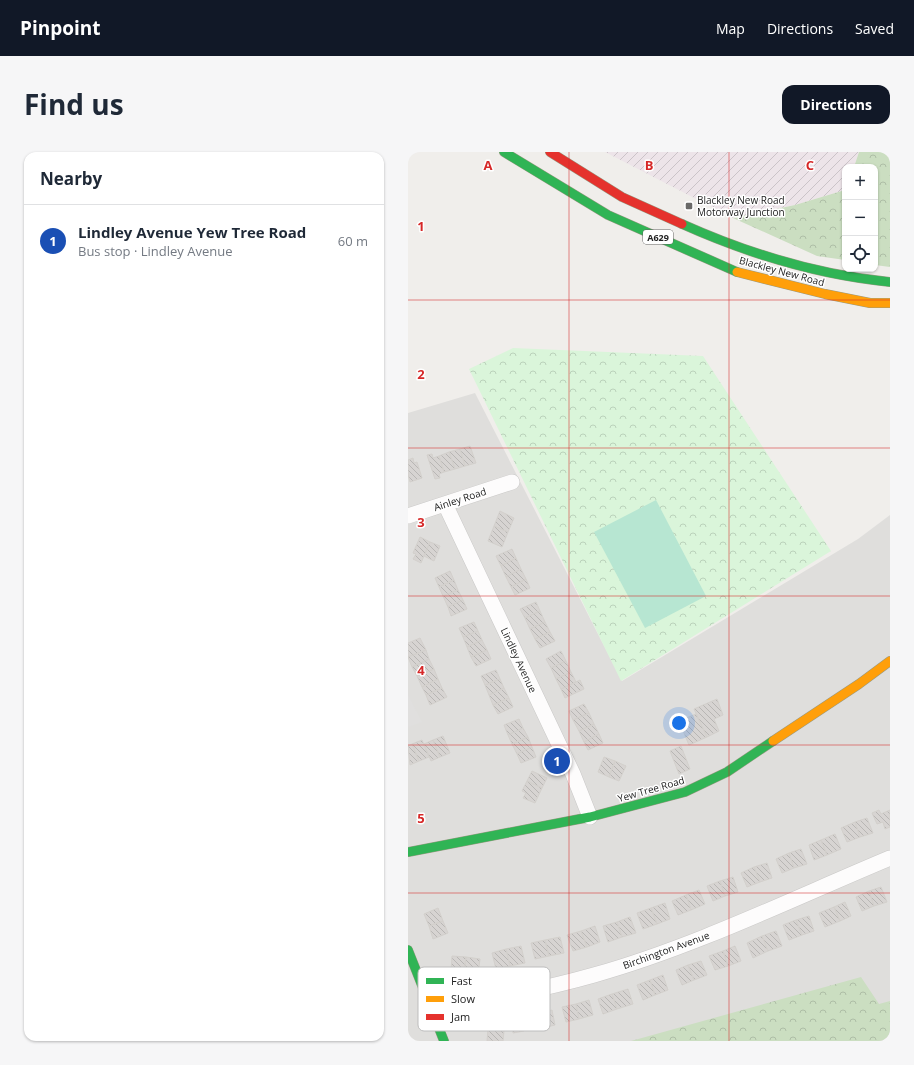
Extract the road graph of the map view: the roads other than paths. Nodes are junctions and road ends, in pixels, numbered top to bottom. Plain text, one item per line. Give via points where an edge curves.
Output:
1 (504, 152) edge
2 (550, 152) edge
3 (890, 282) edge
4 (890, 303) edge
5 (512, 482) dead end
6 (445, 504) junction
7 (408, 516) edge
8 (890, 661) edge
9 (590, 817) junction
10 (408, 852) edge
11 (890, 858) edge
12 (408, 950) edge
13 (418, 975) edge
14 (550, 986) edge
15 (440, 1031) edge
16 (444, 1041) edge

1 - 4 main road, Blackley New Road / A629 via 608,215 738,272 825,294
2 - 3 main road, Blackley New Road / A629 via 622,197 716,239 796,266
5 - 6 street, Ainley Road
6 - 7 street, Ainley Road
6 - 9 street, Lindley Avenue via 570,767
8 - 9 main road, Yew Tree Road via 728,772 685,792
9 - 10 main road, Yew Tree Road
11 - 14 street, Birchington Avenue via 687,944 595,975
12 - 13 main road
15 - 16 main road

